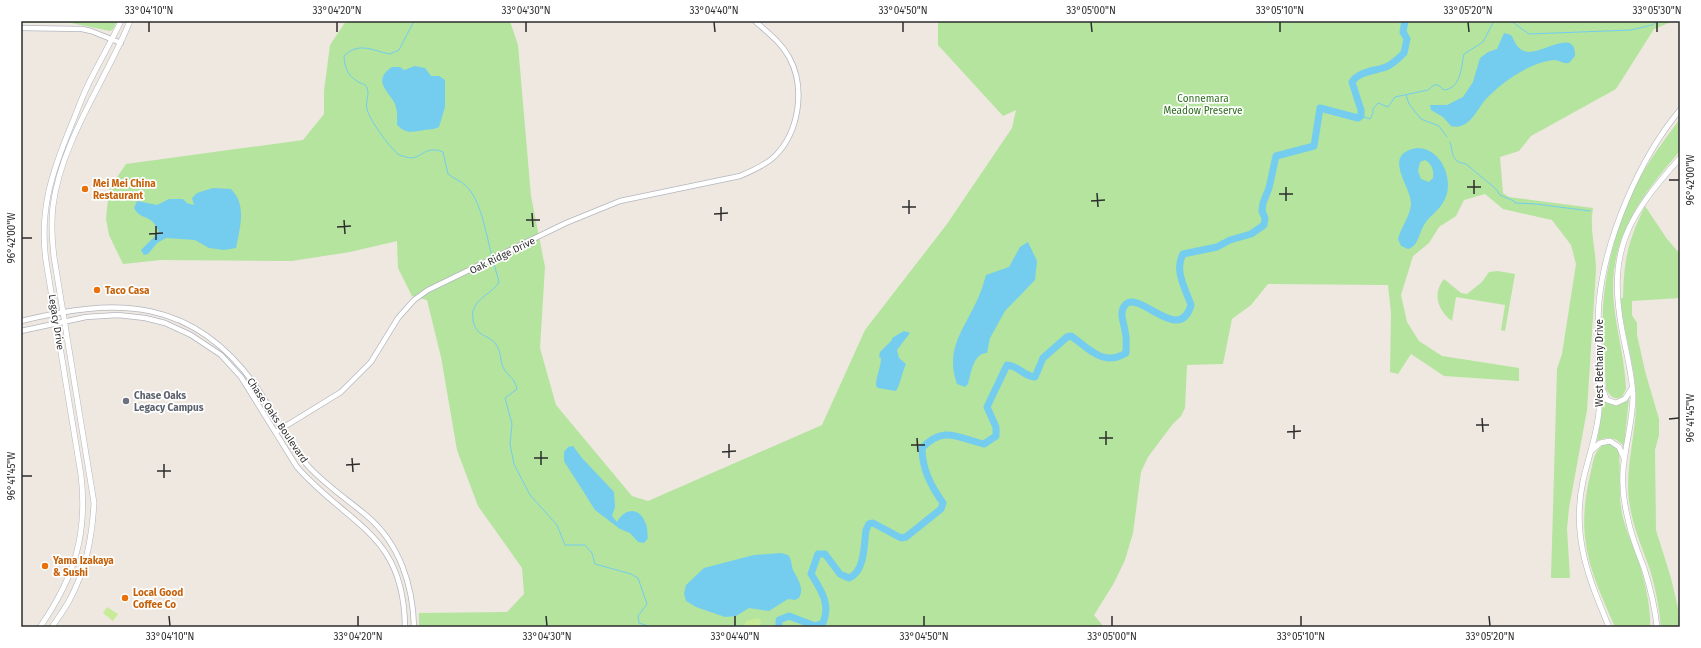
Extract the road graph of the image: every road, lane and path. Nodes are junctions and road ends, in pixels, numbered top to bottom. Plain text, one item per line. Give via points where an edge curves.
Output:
1 (121, 21) edge
2 (130, 21) edge
3 (755, 21) edge
4 (21, 28) edge
5 (112, 39) junction
6 (121, 43) junction
7 (1679, 112) edge
8 (63, 145) junction
9 (70, 149) junction
10 (1680, 158) edge
11 (44, 211) junction
12 (53, 213) junction
13 (130, 307) junction
14 (64, 312) junction
15 (55, 314) junction
16 (129, 315) junction
17 (21, 321) edge
18 (66, 321) junction
19 (57, 323) junction
20 (21, 331) edge
21 (226, 351) junction
22 (221, 355) junction
23 (1600, 383) junction
24 (1632, 387) junction
25 (282, 427) junction
26 (84, 432) junction
27 (276, 432) junction
28 (74, 434) junction
29 (1591, 451) junction
30 (1625, 461) junction
31 (84, 503) junction
32 (94, 503) junction
33 (397, 555) junction
34 (389, 558) junction
35 (409, 585) junction
36 (402, 587) junction
37 (60, 596) junction
38 (68, 602) junction
39 (40, 627) edge
40 (52, 627) edge
41 (405, 627) edge
42 (414, 627) edge
43 (1609, 627) edge
44 (1655, 627) edge

1 - 5 main road, Legacy Drive
2 - 6 main road, Legacy Drive
3 - 25 street, Oak Ridge Drive via 782,46 794,67 797,80 796,115 788,137 776,156 740,176 620,201 566,223 428,290 414,300 398,318 380,350 340,392
4 - 5 street via 82,29
5 - 6 street
5 - 8 main road, Legacy Drive via 92,76
6 - 9 main road, Legacy Drive via 93,95
7 - 23 main road, West Bethany Drive via 1639,172 1614,232 1599,302
8 - 9 main road
8 - 11 main road, Legacy Drive via 50,181
9 - 12 main road, Legacy Drive via 57,186
10 - 24 main road via 1654,187 1635,215 1624,240 1618,264 1617,294
11 - 12 main road
11 - 15 main road, Legacy Drive via 44,246
12 - 14 main road, Legacy Drive via 53,244
13 - 14 street, Chase Oaks Boulevard
13 - 16 street
13 - 21 street, Chase Oaks Boulevard via 166,314 189,324
14 - 15 street, Chase Oaks Boulevard
14 - 18 main road, Legacy Drive
15 - 17 street, Chase Oaks Boulevard
15 - 19 main road, Legacy Drive
16 - 18 street, Chase Oaks Boulevard
16 - 22 street, Chase Oaks Boulevard via 165,323 191,335
18 - 19 street, Chase Oaks Boulevard
18 - 26 main road, Legacy Drive
19 - 20 street, Chase Oaks Boulevard
19 - 28 main road, Legacy Drive
21 - 22 street
21 - 25 street, Chase Oaks Boulevard via 255,385
22 - 27 street, Chase Oaks Boulevard via 241,377
23 - 24 main road via 1607,400 1616,403 1625,399
23 - 29 main road, West Bethany Drive
24 - 30 main road via 1632,409
25 - 27 street, Oak Ridge Drive
25 - 33 street, Chase Oaks Boulevard via 309,468 369,517
26 - 28 main road
26 - 32 main road, Legacy Drive
27 - 34 street, Chase Oaks Boulevard via 297,467 370,532
28 - 31 main road, Legacy Drive
29 - 30 main road via 1600,443 1610,441 1619,447
29 - 43 main road, West Bethany Drive via 1582,483 1580,540 1586,569
30 - 44 main road via 1624,493 1628,519 1646,575 1656,618
31 - 32 main road
31 - 37 main road, Legacy Drive via 79,547
32 - 38 main road, Legacy Drive via 92,534 86,558 80,578
33 - 34 street
33 - 35 street, Chase Oaks Boulevard
34 - 36 street, Chase Oaks Boulevard
35 - 36 street
35 - 42 street, Chase Oaks Boulevard via 413,600
36 - 41 street, Chase Oaks Boulevard
37 - 38 main road
37 - 39 main road, Legacy Drive
38 - 40 main road, Legacy Drive

